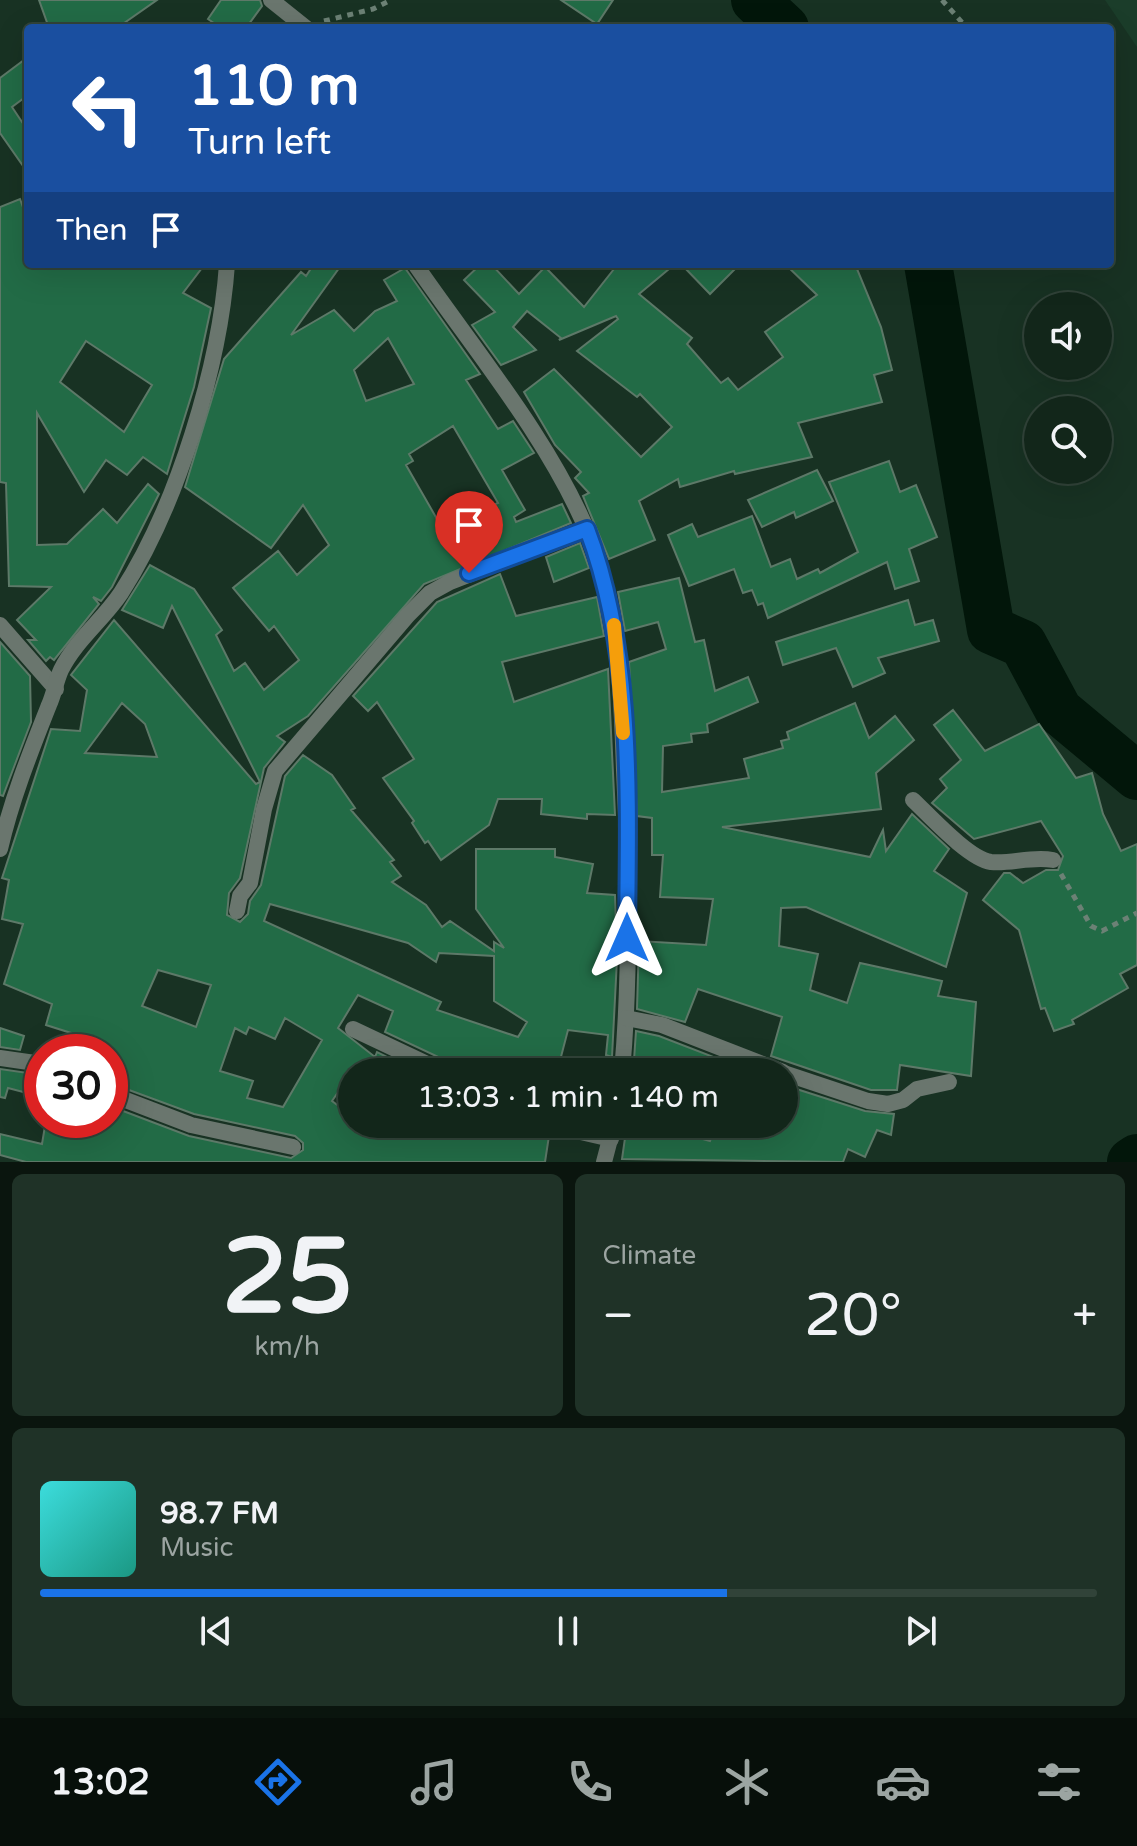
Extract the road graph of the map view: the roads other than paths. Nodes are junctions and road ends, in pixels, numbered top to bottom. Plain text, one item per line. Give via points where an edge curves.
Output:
1 (271, 0) edge
2 (304, 24) edge
3 (227, 268) edge
4 (418, 268) edge
5 (587, 529) junction
6 (0, 625) edge
7 (56, 689) junction
8 (913, 800) dead end
9 (0, 849) edge
10 (1053, 860) road end
11 (237, 911) dead end
12 (626, 1018) junction
13 (353, 1029) dead end
14 (0, 1058) edge
15 (414, 1058) edge
16 (623, 1058) edge
17 (747, 1058) edge
18 (24, 1061) edge
19 (798, 1077) edge
20 (949, 1082) dead end
21 (128, 1101) edge
22 (610, 1138) edge
23 (293, 1147) dead end
24 (604, 1162) edge

1 - 2 street
3 - 7 street via 224,305 175,484 120,594 87,631 61,670
4 - 5 street via 558,472
5 - 11 street via 460,577 430,593 408,615 275,771 250,883
5 - 12 street via 600,562 619,658 627,830
6 - 7 street
7 - 9 street via 12,794
8 - 10 street via 970,852 989,862
12 - 16 street
12 - 17 street via 662,1025
13 - 15 street
14 - 18 street
19 - 20 street via 888,1104 917,1089
21 - 23 street via 191,1125
22 - 24 street

